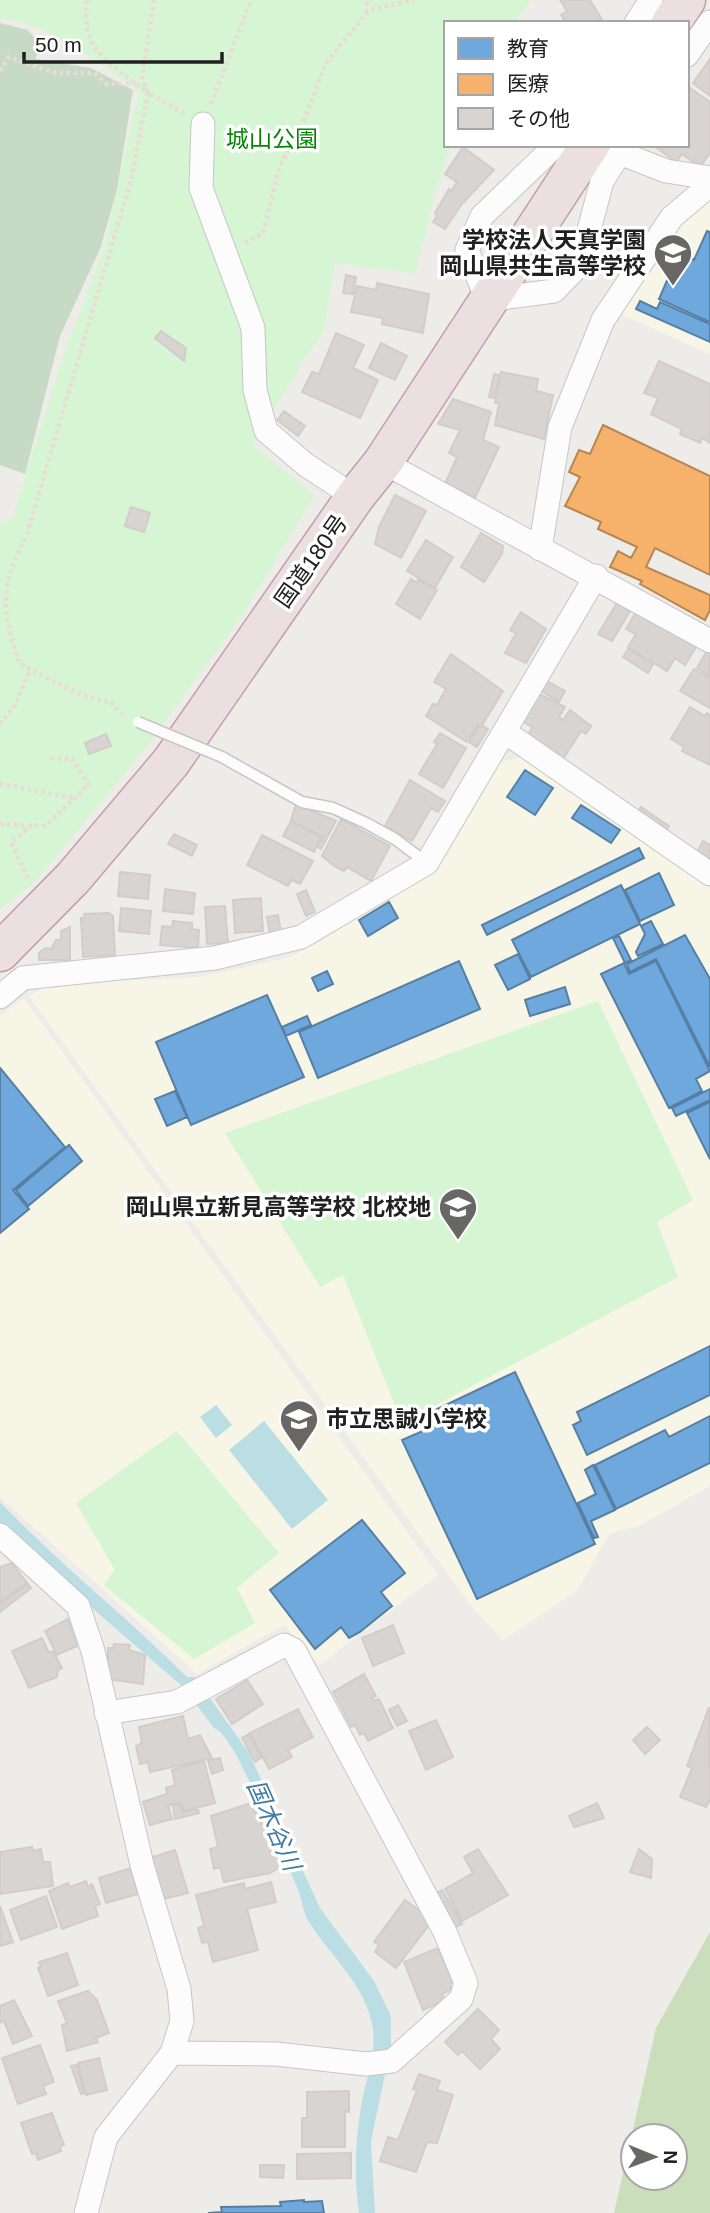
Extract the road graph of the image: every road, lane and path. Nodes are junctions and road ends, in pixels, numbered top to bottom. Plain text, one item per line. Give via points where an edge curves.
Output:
1 (87, 0) edge
2 (154, 0) edge
3 (251, 0) edge
4 (367, 0) edge
5 (414, 0) edge
6 (651, 0) edge
7 (687, 0) edge
8 (366, 12) junction
9 (637, 21) edge
10 (672, 21) edge
11 (710, 22) edge
12 (689, 52) edge
13 (0, 71) edge
14 (136, 83) junction
15 (148, 93) junction
16 (203, 124) junction
17 (554, 147) edge
18 (612, 148) edge
19 (710, 178) edge
20 (710, 185) edge
21 (225, 254) junction
22 (487, 300) junction
23 (383, 462) junction
24 (355, 497) junction
25 (540, 549) junction
26 (596, 576) junction
27 (2, 611) edge
28 (710, 641) edge
29 (30, 670) junction
30 (138, 722) joint
31 (0, 724) edge
32 (505, 732) junction
33 (51, 758) dead end
34 (0, 784) edge
35 (75, 798) junction
36 (0, 824) edge
37 (33, 825) junction
38 (427, 863) junction
39 (710, 874) edge
40 (22, 885) dead end
41 (0, 952) edge
42 (0, 997) edge
43 (0, 1535) edge
44 (106, 1713) junction
45 (172, 2053) junction
46 (86, 2213) edge

1 - 14 path via 85,32 90,42
2 - 15 path via 142,77
3 - 16 path
4 - 8 path
5 - 8 path
6 - 9 street
7 - 10 highway
8 - 21 path via 326,63 280,166 262,233
11 - 12 street
13 - 14 path via 9,57 56,73 94,73 107,84
14 - 15 path
15 - 16 path
15 - 27 path via 114,242
16 - 21 street via 201,188
17 - 22 street via 482,216 467,250
18 - 19 street via 666,171
18 - 22 highway, 国道180号
18 - 22 street via 580,264 554,291
20 - 25 street via 672,217 603,320 560,427
21 - 24 street via 253,328 255,390 266,431
22 - 23 highway, 国道180号
23 - 24 highway, 国道180号
23 - 25 street
24 - 41 highway, 国道180号 via 171,762 73,878
25 - 26 street
26 - 28 street
26 - 32 street
27 - 29 path via 19,664
29 - 30 path via 81,695 112,703 122,716
29 - 31 path via 15,705
30 - 38 lane, bridge via 222,757 302,802 333,808 366,823
32 - 38 street
32 - 39 street
33 - 35 path via 72,759 89,785
34 - 35 path
35 - 37 path via 45,826
36 - 37 path
37 - 40 path via 11,842 29,876
38 - 42 street via 301,937 215,958 23,978
43 - 44 street via 78,1606
44 - 45 street via 142,1865 179,1989 182,2021
44 - 45 street via 177,1702 284,1645 294,1650 445,1932 466,1983 461,1999 392,2062
45 - 46 street via 106,2137

